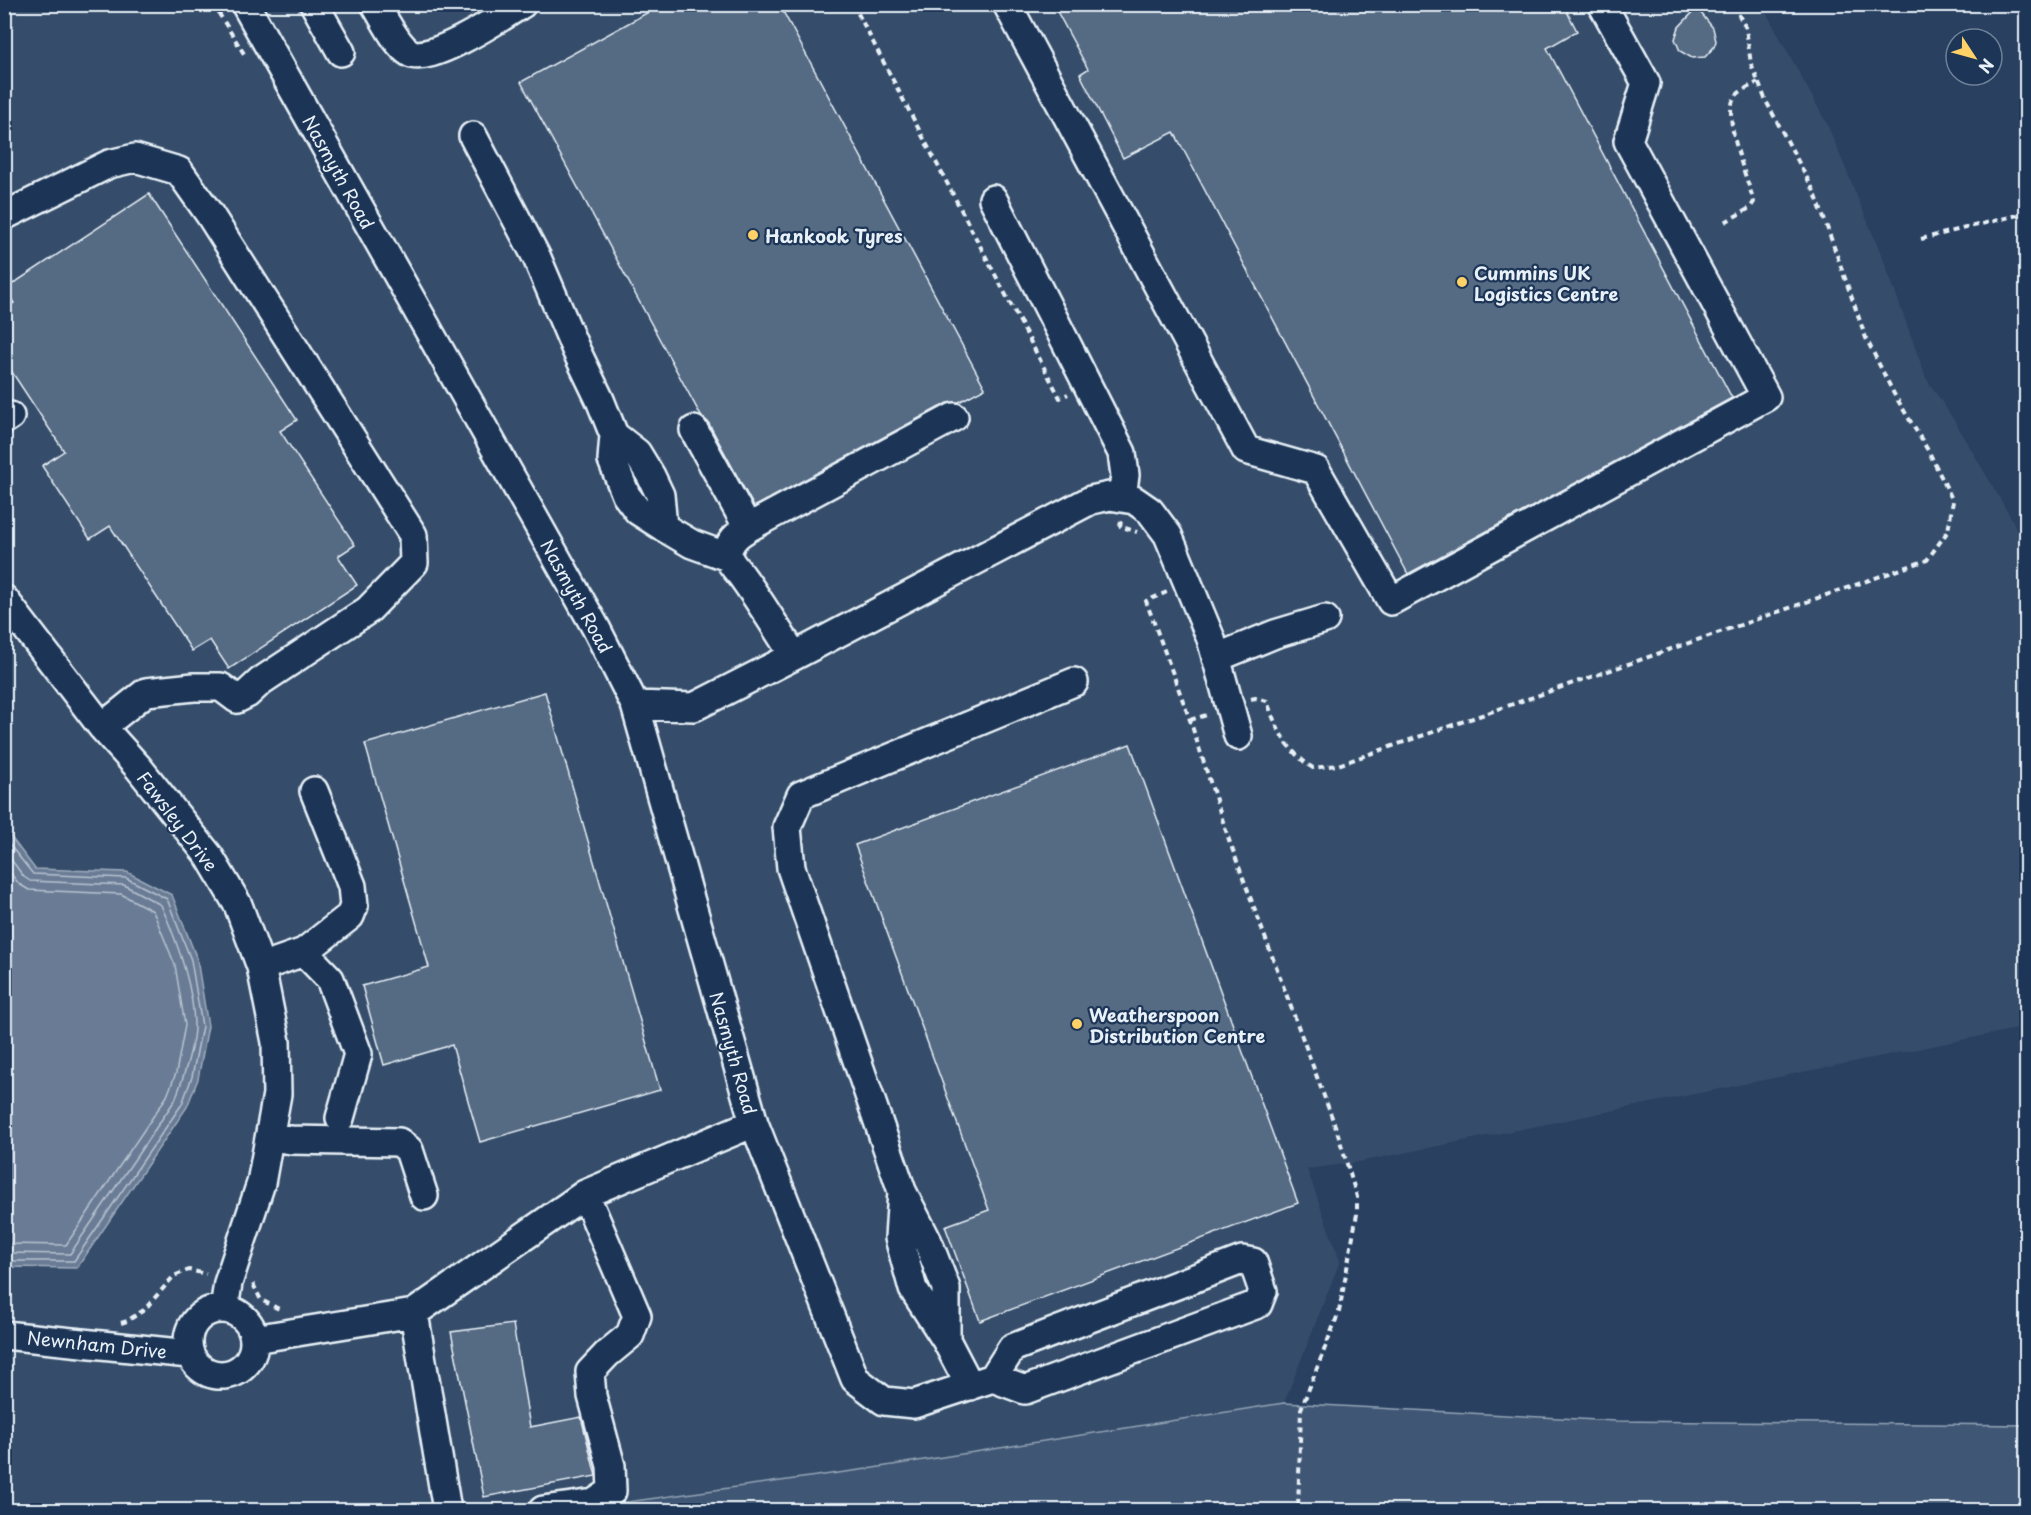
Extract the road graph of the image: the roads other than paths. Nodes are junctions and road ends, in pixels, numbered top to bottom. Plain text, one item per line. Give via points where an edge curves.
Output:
1 (245, 4) edge
2 (314, 4) edge
3 (375, 4) edge
4 (522, 4) edge
5 (1007, 4) edge
6 (1602, 4) edge
7 (341, 52) dead end
8 (473, 136) dead end
9 (993, 199) dead end
10 (4, 216) edge
11 (954, 417) dead end
12 (694, 430) dead end
13 (1122, 497) junction
14 (748, 528) junction
15 (728, 557) junction
16 (4, 599) edge
17 (1322, 611) dead end
18 (1214, 649) junction
19 (794, 656) junction
20 (1074, 682) dead end
21 (635, 705) junction
22 (102, 728) junction
23 (1238, 736) dead end
24 (314, 791) dead end
25 (304, 952) junction
26 (261, 967) junction
27 (340, 1118) dead end
28 (754, 1123) junction
29 (271, 1137) junction
30 (585, 1194) junction
31 (424, 1196) dead end
32 (240, 1288) junction
33 (414, 1313) junction
34 (4, 1335) edge
35 (254, 1339) junction
36 (189, 1354) junction
37 (981, 1382) junction
38 (447, 1510) edge
39 (543, 1510) edge

1 - 21 street, Nasmyth Road via 596,628
2 - 7 street
3 - 4 street via 403,48 413,55 428,55 448,47
5 - 6 street via 1246,450 1316,470 1391,601 1766,397 1628,141 1646,83
8 - 15 street via 537,258 614,435 637,453 651,476 660,495 663,527 692,544
9 - 13 street via 1122,453
10 - 22 street via 109,164 135,158 179,171 413,535 414,563 368,610 247,694 237,699 221,687 146,692
11 - 14 street
12 - 14 street
13 - 18 street via 1150,511 1168,535
13 - 19 street via 1091,500
14 - 15 street via 732,541
15 - 19 street
16 - 22 street, Fawsley Drive
17 - 18 street
18 - 23 street
19 - 21 street via 694,707
20 - 37 street via 801,795 787,827 791,868 902,1191 898,1238 913,1289 946,1340
21 - 28 street, Nasmyth Road
22 - 26 street, Fawsley Drive via 209,856 238,906
24 - 25 street via 352,886 354,906 350,916
25 - 26 street
25 - 27 street via 330,979 358,1054
26 - 29 street, Fawsley Drive via 276,1042 278,1094
28 - 30 street
28 - 37 street, Nasmyth Road via 855,1378 884,1401 914,1404
29 - 31 street via 399,1142 409,1150
29 - 32 street, Fawsley Drive
30 - 33 street
30 - 39 street via 637,1316 630,1335 590,1372 592,1396 611,1466 612,1491 594,1503
32 - 35 street via 235,1312 245,1318
32 - 36 street via 194,1322 187,1343
33 - 35 street
33 - 38 street
34 - 36 street, Newnham Drive
35 - 36 street via 253,1353 235,1373 208,1373 196,1366
37 - 37 street via 1012,1348 1242,1260 1253,1262 1263,1291 1258,1304 1025,1390

